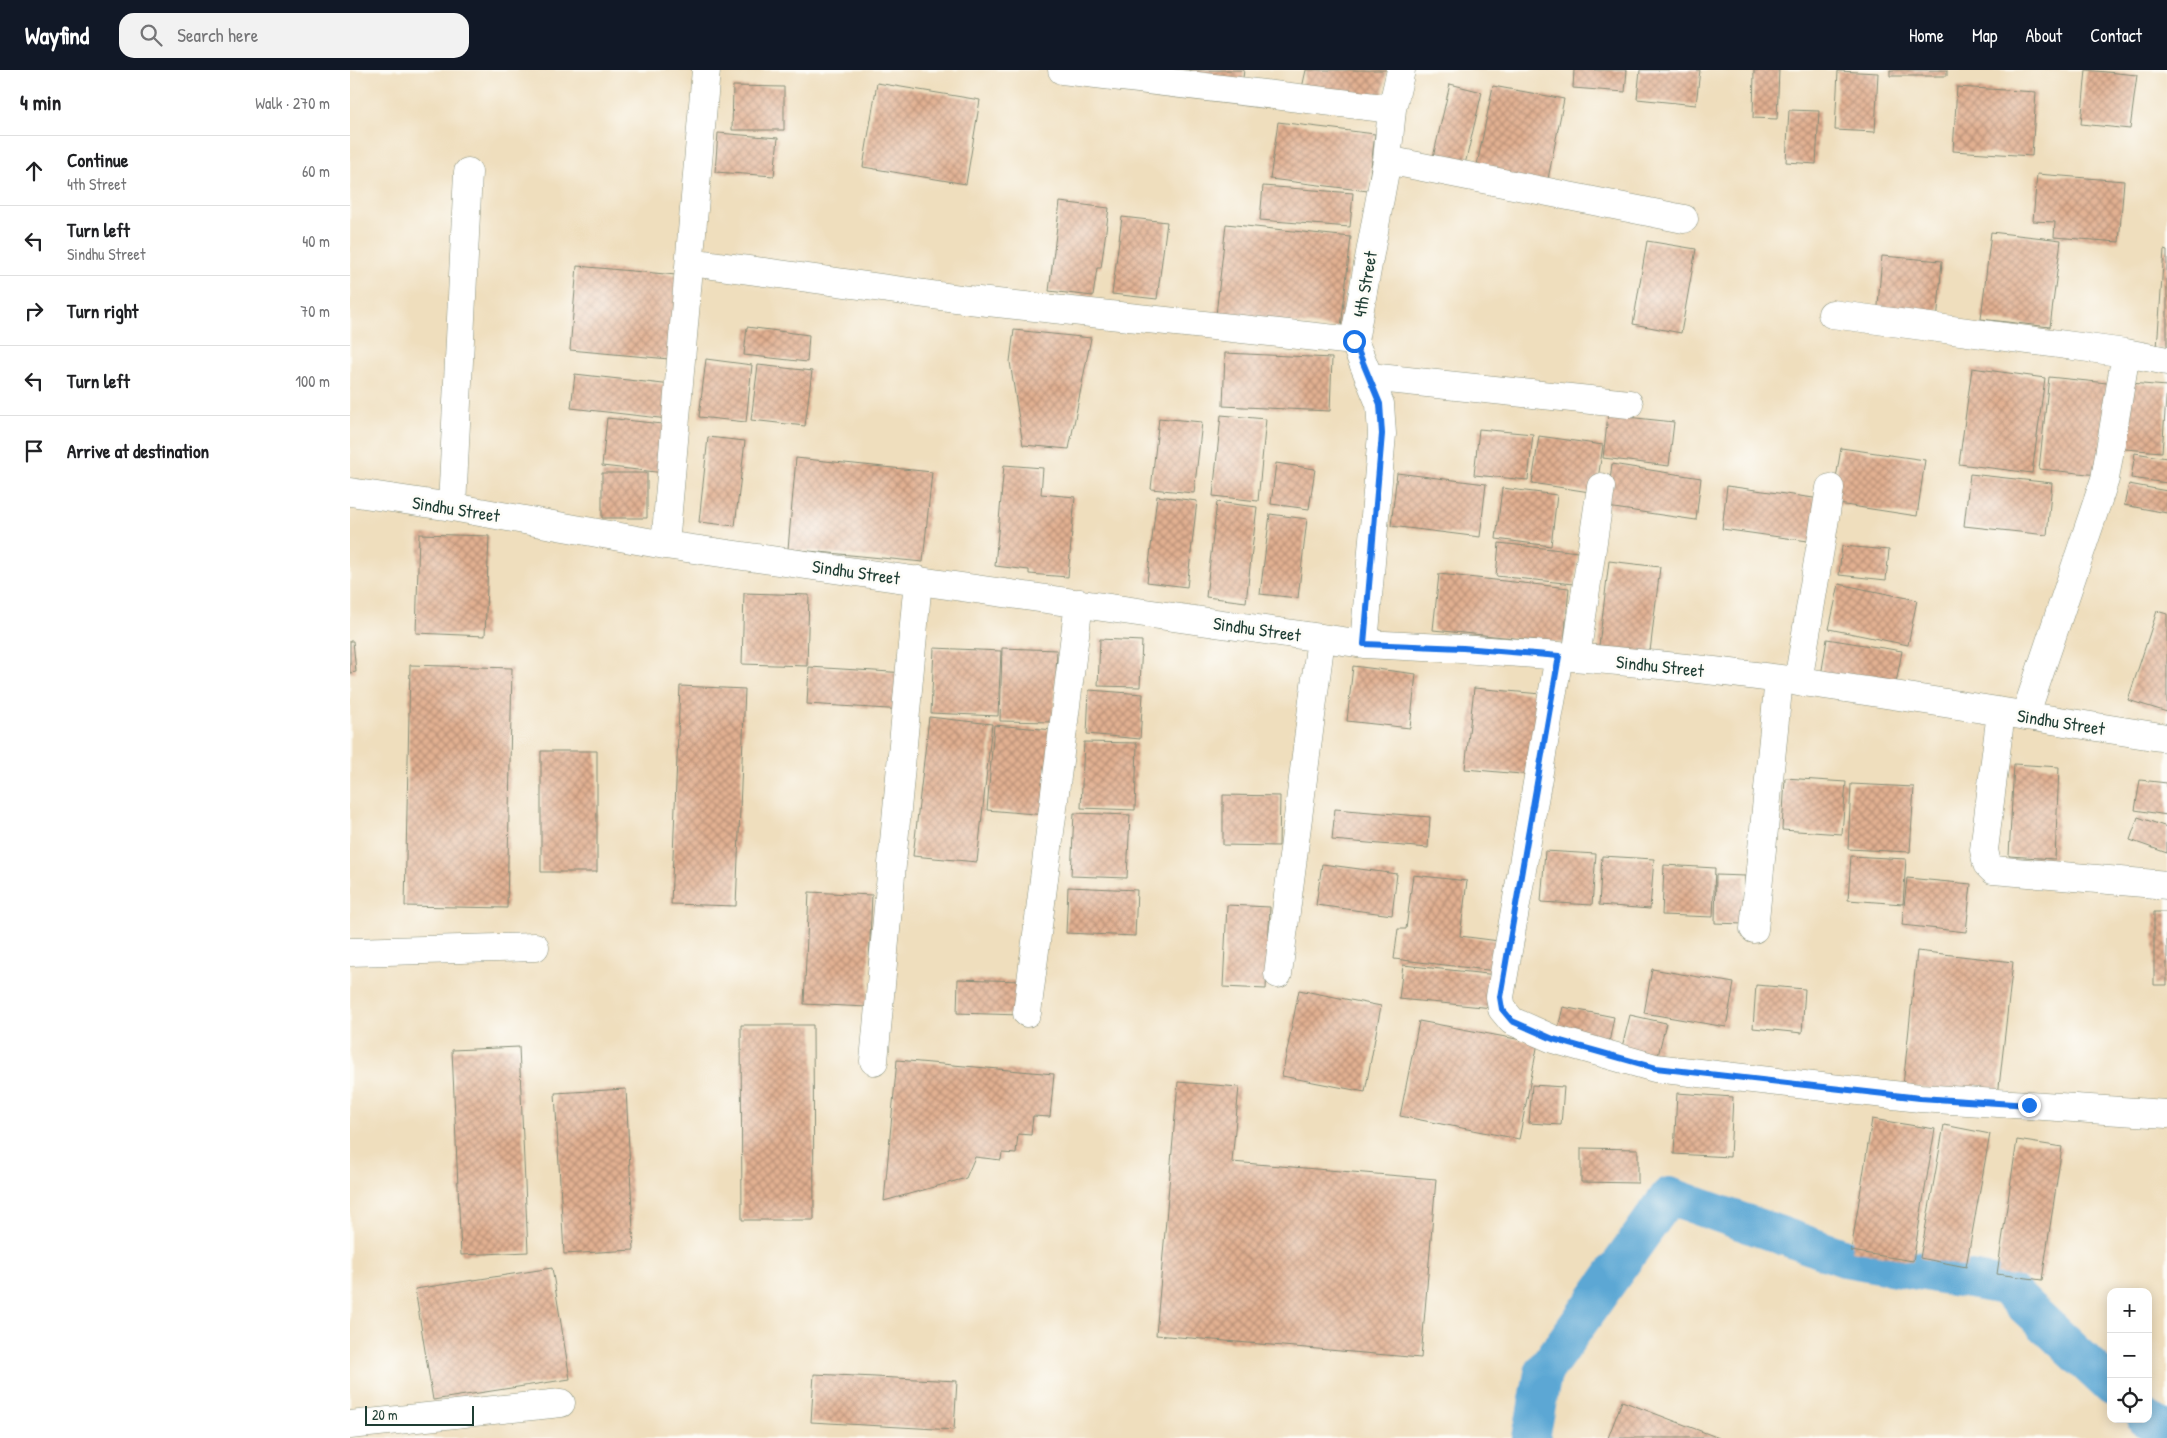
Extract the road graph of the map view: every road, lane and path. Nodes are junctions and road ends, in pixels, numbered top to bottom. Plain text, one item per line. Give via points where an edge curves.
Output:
1 (706, 70) edge
2 (1062, 70) edge
3 (1401, 70) edge
4 (1392, 109) junction
5 (1387, 160) junction
6 (468, 172) dead end
7 (1684, 219) dead end
8 (690, 262) junction
9 (1832, 314) dead end
10 (1354, 341) junction
11 (2126, 353) junction
12 (2167, 361) edge
13 (1369, 377) junction
14 (1629, 404) dead end
15 (1601, 487) dead end
16 (1830, 488) dead end
17 (350, 492) edge
18 (452, 507) junction
19 (665, 545) junction
20 (918, 580) junction
21 (1079, 603) junction
22 (1321, 638) junction
23 (1364, 644) junction
24 (1568, 657) junction
25 (1788, 680) junction
26 (2013, 714) junction
27 (2167, 738) edge
28 (2167, 885) edge
29 (1754, 929) dead end
30 (535, 947) dead end
31 (350, 952) edge
32 (1278, 974) dead end
33 (1027, 1013) dead end
34 (874, 1061) dead end
35 (2167, 1114) edge
36 (561, 1403) dead end
37 (350, 1425) edge

1 - 8 street
2 - 4 street
3 - 4 street, 4th Street
4 - 5 street, 4th Street
5 - 7 street
5 - 10 street, 4th Street
6 - 18 street
8 - 10 street via 969,300
8 - 19 street
9 - 11 street
10 - 13 street, 4th Street
11 - 12 street
11 - 26 street via 2105,480
13 - 14 street
13 - 23 street, 4th Street via 1380,404 1382,434
15 - 24 street
16 - 25 street
17 - 18 street, Sindhu Street
18 - 19 street, Sindhu Street
19 - 20 street, Sindhu Street
20 - 21 street, Sindhu Street
20 - 34 street
21 - 22 street, Sindhu Street
21 - 33 street
22 - 23 street, Sindhu Street
22 - 32 street
23 - 24 street, Sindhu Street
24 - 25 street, Sindhu Street
24 - 35 street via 1500,997 1502,1009 1512,1021 1553,1039 1656,1068 1920,1098
25 - 26 street, Sindhu Street
25 - 29 street
26 - 27 street, Sindhu Street
26 - 28 street via 1984,850 1987,864 1993,870
30 - 31 street
36 - 37 street

